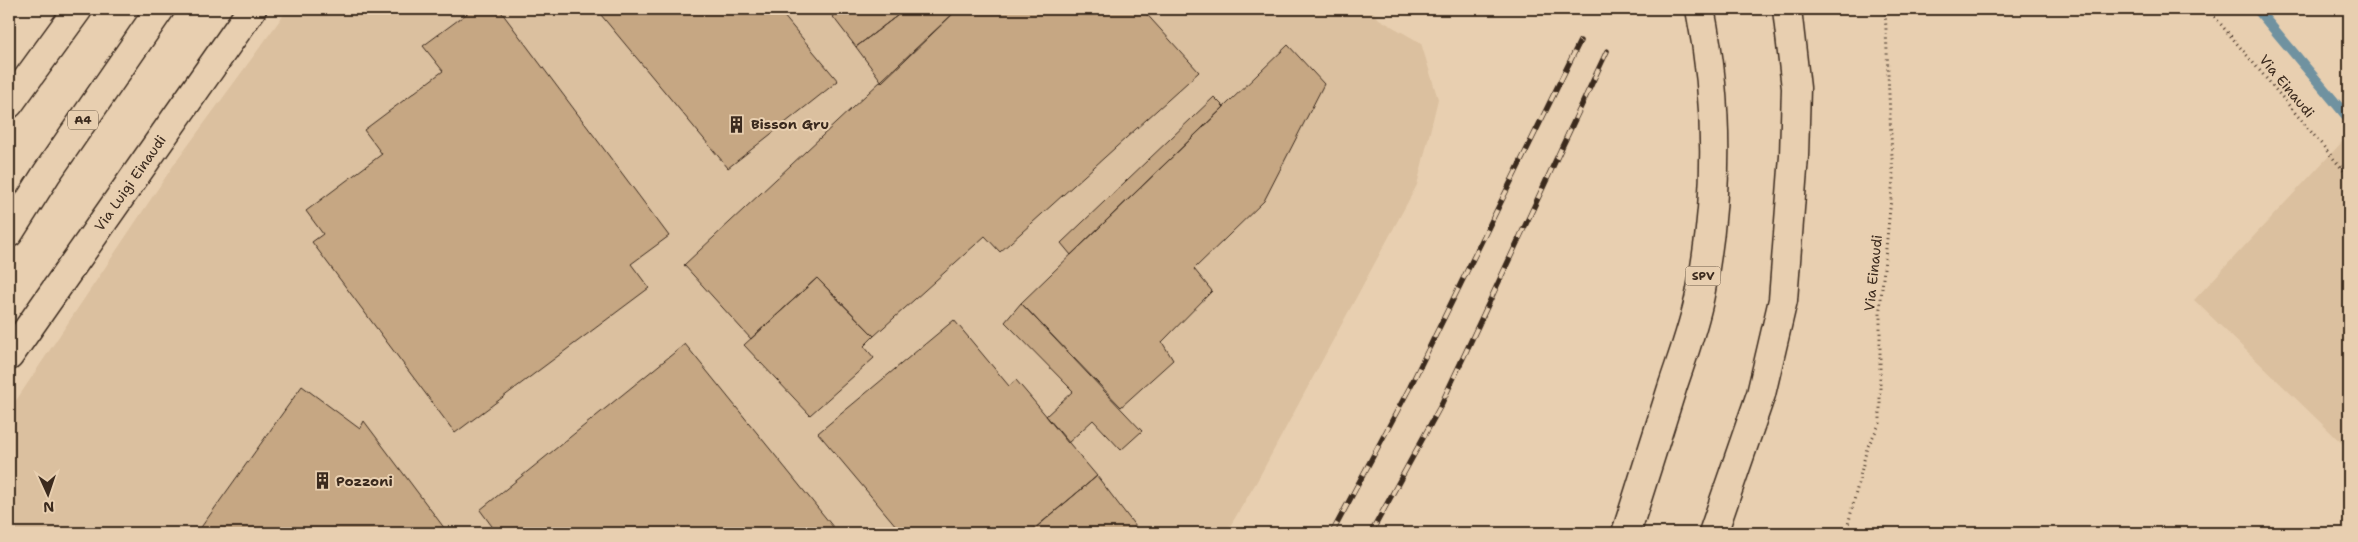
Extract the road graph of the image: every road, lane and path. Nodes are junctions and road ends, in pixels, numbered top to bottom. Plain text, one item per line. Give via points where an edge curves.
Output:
1 (78, 9) edge
2 (160, 9) edge
3 (252, 9) edge
4 (1700, 9) edge
5 (1788, 9) edge
6 (1885, 9) edge
7 (2208, 9) edge
8 (9, 104) edge
9 (2349, 177) edge
10 (9, 234) edge
11 (9, 356) edge
12 (1626, 533) edge
13 (1713, 533) edge
14 (1846, 533) edge

1 - 8 main road
2 - 10 main road, A4
3 - 11 main road, Via Luigi Einaudi
4 - 12 main road, SPV via 1714,120 1708,247 1694,319
5 - 13 main road via 1796,88 1783,300 1761,394
6 - 14 path, Via Einaudi via 1893,179 1880,308 1880,423 1867,448
7 - 9 path, Via Einaudi

